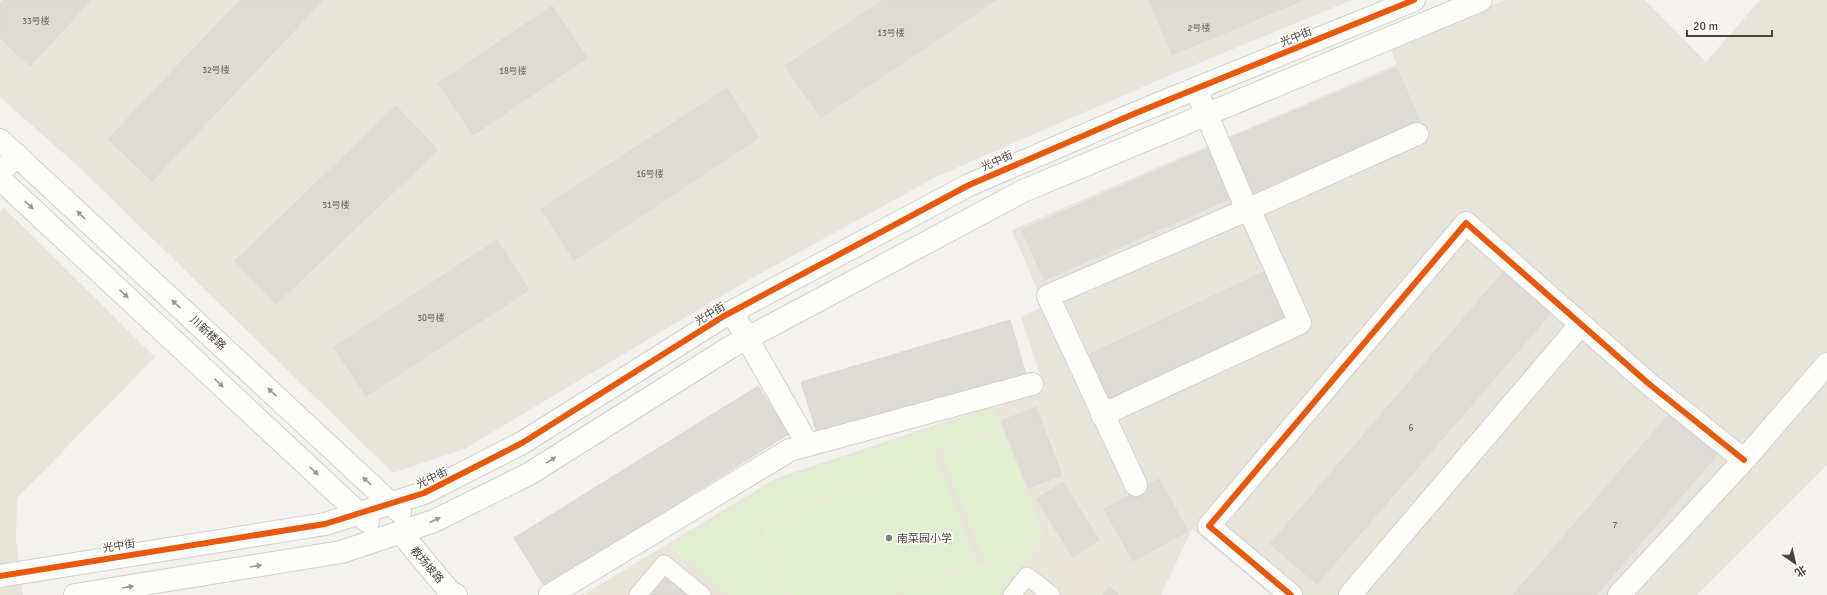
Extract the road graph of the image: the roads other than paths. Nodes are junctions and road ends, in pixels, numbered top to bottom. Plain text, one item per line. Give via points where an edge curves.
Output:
1 (1414, 0) edge
2 (1481, 0) edge
3 (1196, 89) junction
4 (1206, 114) junction
5 (1417, 134) dead end
6 (0, 140) edge
7 (16, 155) junction
8 (0, 173) edge
9 (0, 179) edge
10 (1248, 210) junction
11 (732, 312) junction
12 (1581, 324) junction
13 (748, 337) junction
14 (1827, 364) edge
15 (1032, 384) dead end
16 (1102, 415) junction
17 (808, 446) junction
18 (1744, 460) junction
19 (1136, 486) dead end
20 (392, 504) junction
21 (359, 514) junction
22 (400, 532) junction
23 (0, 576) edge
24 (75, 595) edge
25 (456, 595) edge
26 (550, 595) edge
27 (638, 595) edge
28 (702, 595) edge
29 (1012, 595) edge
30 (1051, 595) edge
31 (1291, 595) edge
32 (1350, 595) edge
33 (1619, 595) edge

1 - 3 street, 光中街
2 - 4 street
3 - 4 street
3 - 11 street, 光中街 via 969,185
4 - 10 street
4 - 13 street via 1023,191
5 - 10 street
6 - 7 street, 川新楼路
7 - 8 street
20 -> 7 street, 川新楼路
9 -> 21 street
10 - 16 street via 1300,323
10 - 16 street via 1048,296
11 - 13 street
11 - 20 street, 光中街 via 522,443 424,493
12 - 18 street via 1649,384
12 - 31 street via 1466,223 1209,526
12 - 32 street
13 - 17 street
22 -> 13 street via 434,521 529,474
14 - 18 street
15 - 17 street
16 - 19 street
17 - 26 street via 790,450
18 - 33 street
20 - 21 street, 光中街
20 - 22 street, 川新楼路
21 - 22 street
21 - 23 street, 光中街 via 325,524
24 -> 22 street via 341,552
22 - 25 street, 教场坡路 via 450,592
27 - 28 lane via 664,564
29 - 30 lane via 1027,576

